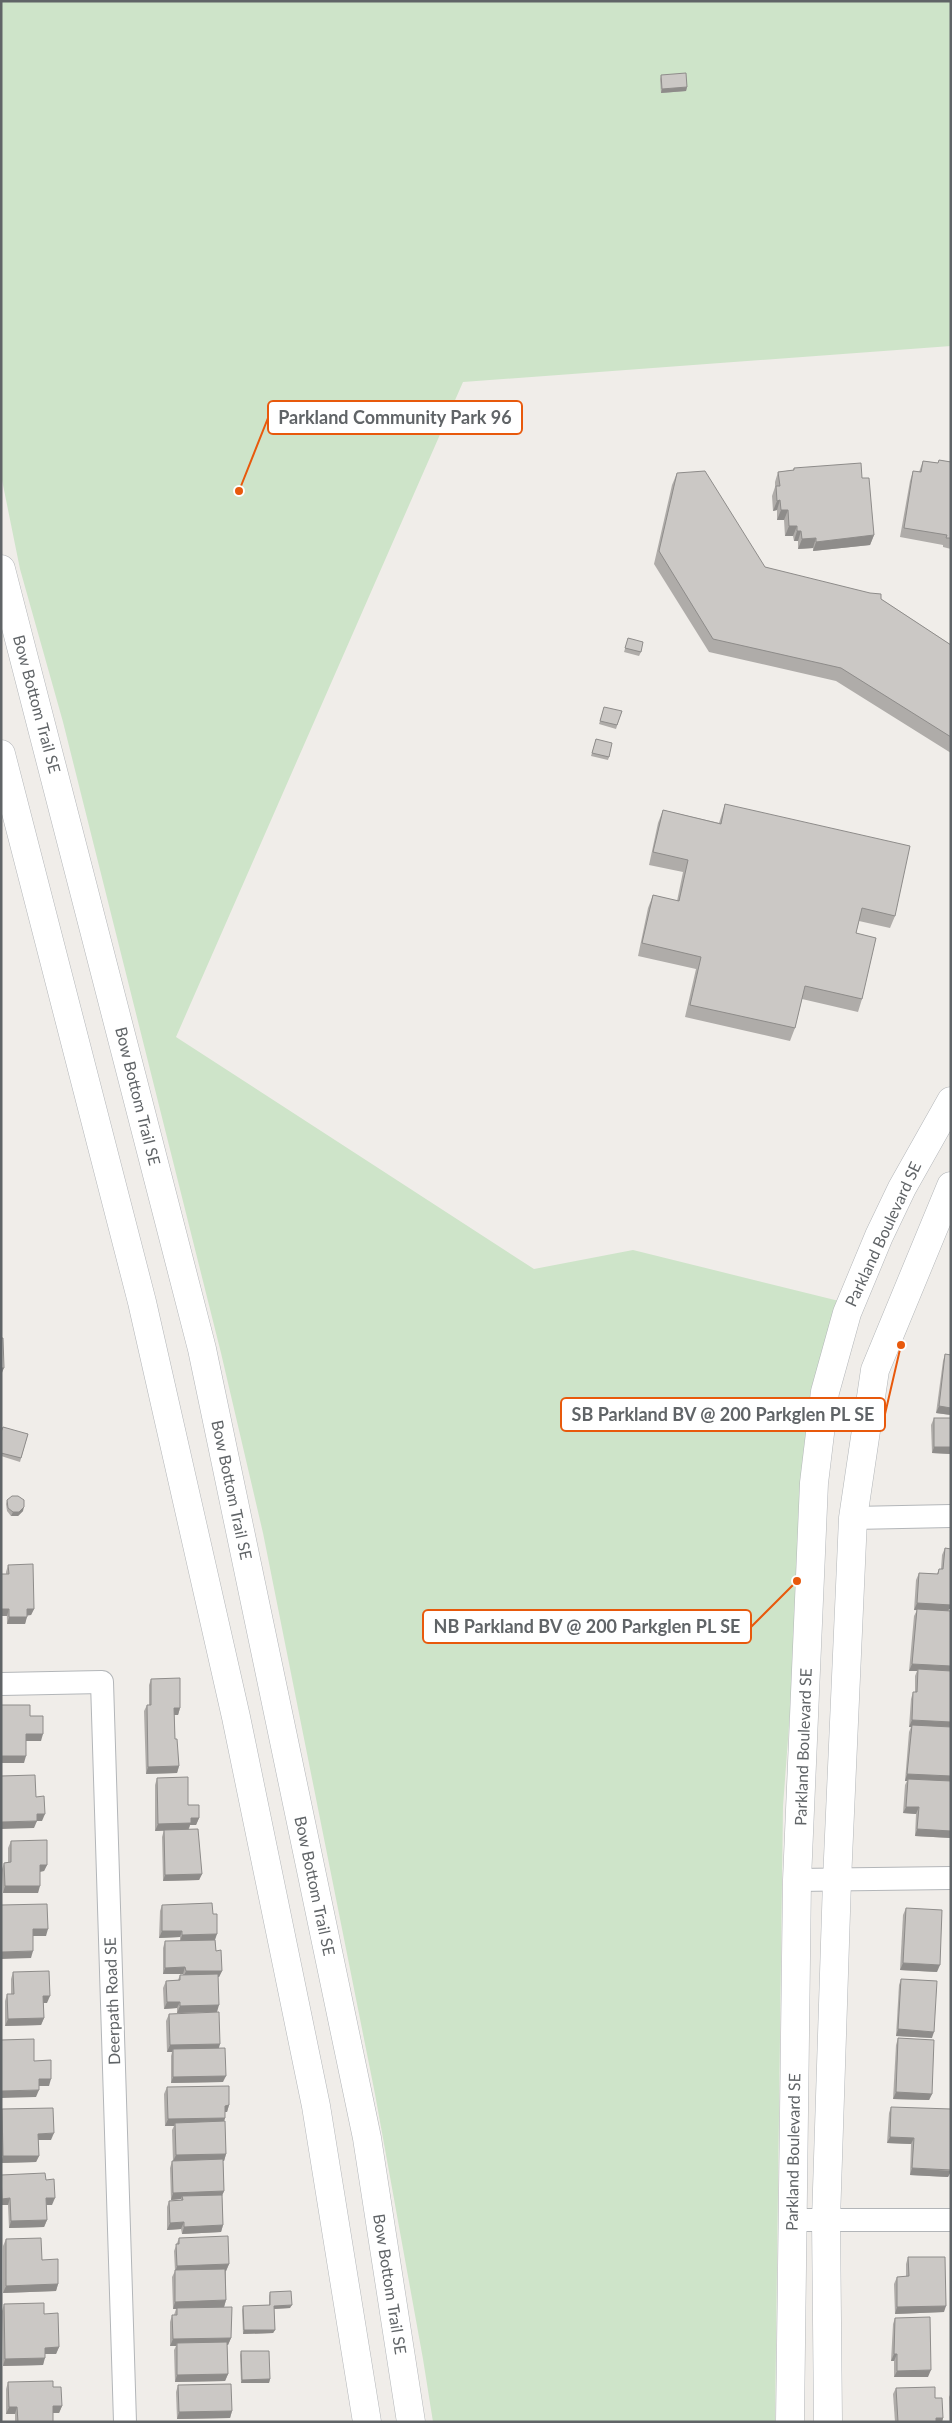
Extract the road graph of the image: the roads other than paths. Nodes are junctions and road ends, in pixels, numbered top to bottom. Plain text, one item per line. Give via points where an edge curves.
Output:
1 (1, 569) edge
2 (1, 754) edge
3 (951, 1101) edge
4 (951, 1186) edge
5 (951, 1516) edge
6 (854, 1518) junction
7 (1, 1684) edge
8 (951, 1878) edge
9 (797, 1880) junction
10 (837, 1881) junction
11 (792, 2220) junction
12 (826, 2220) junction
13 (951, 2220) edge
14 (124, 2422) edge
15 (367, 2422) edge
16 (412, 2422) edge
17 (790, 2422) edge
18 (828, 2422) edge

1 - 16 main road, Bow Bottom Trail SE via 202,1349 367,2138
2 - 15 main road via 142,1302 236,1717 316,2106
3 - 9 main road, Parkland Boulevard SE via 906,1180 879,1236 847,1313 825,1392 814,1483
4 - 6 main road via 875,1370
5 - 6 street
6 - 10 main road
7 - 14 street, Deerpath Road SE via 102,1682
8 - 10 street
9 - 10 street
9 - 11 main road, Parkland Boulevard SE
10 - 12 main road
11 - 12 street
11 - 17 main road, Parkland Boulevard SE
12 - 13 street
12 - 18 main road

